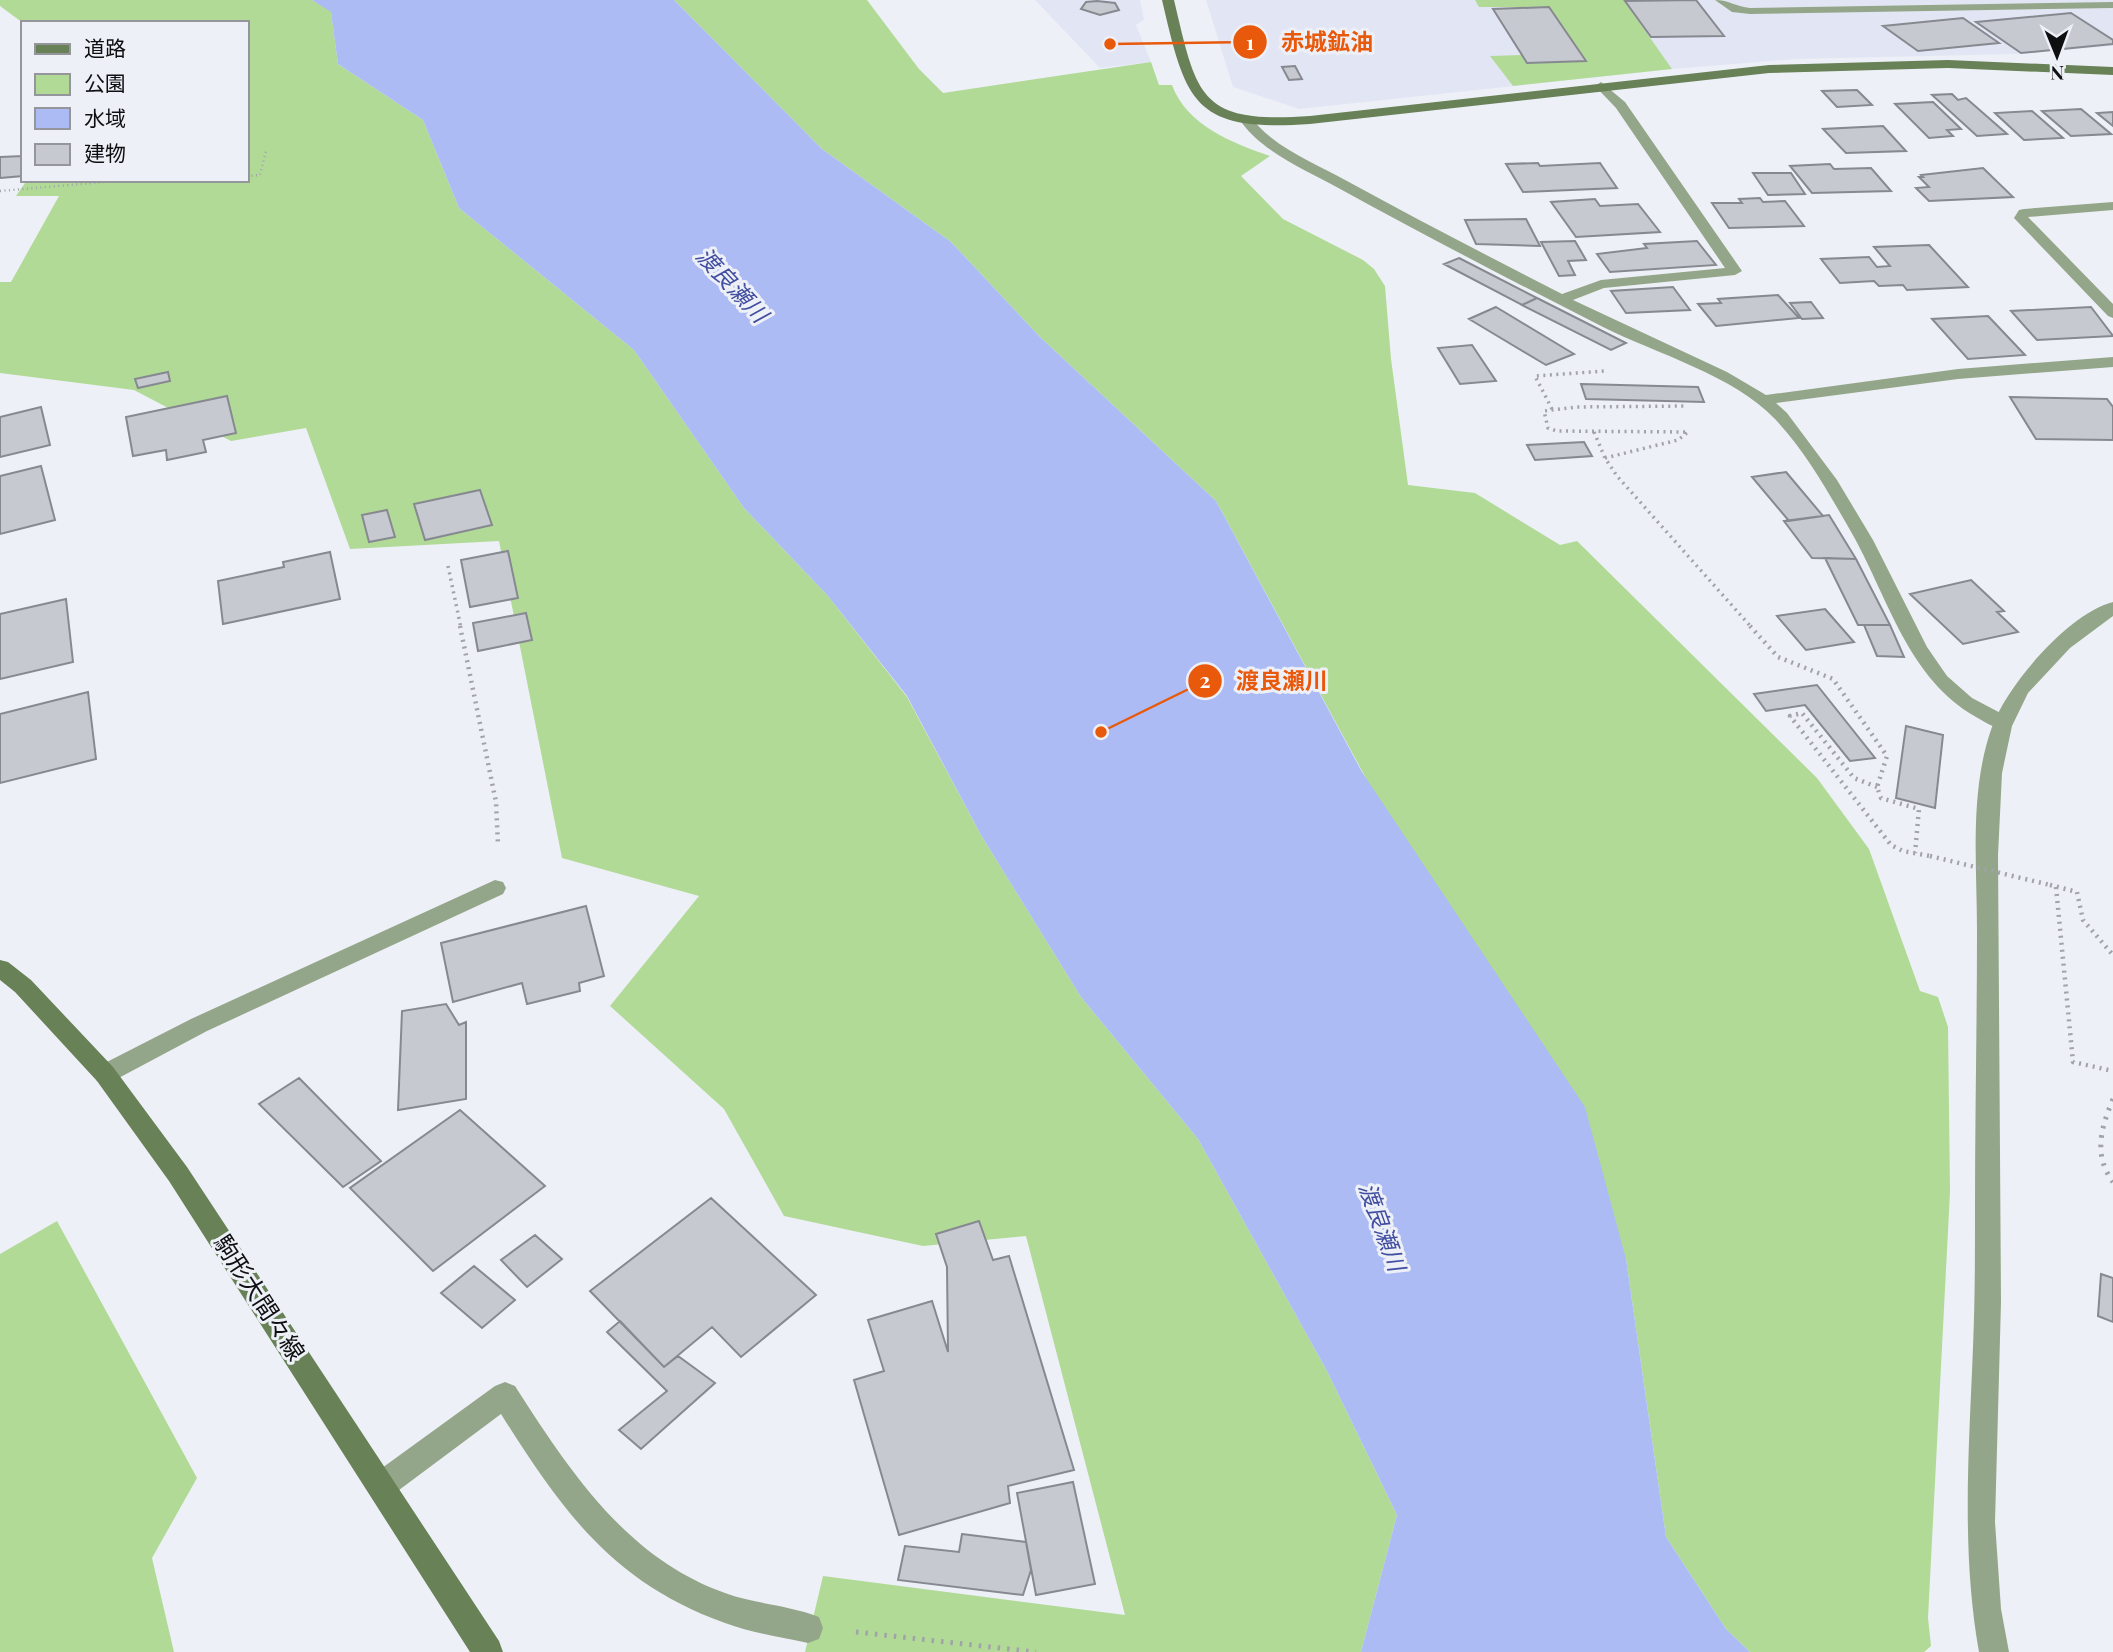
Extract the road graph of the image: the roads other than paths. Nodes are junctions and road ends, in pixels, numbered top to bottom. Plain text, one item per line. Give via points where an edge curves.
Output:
1 (1168, 0) edge
2 (1721, 0) edge
3 (2113, 5) edge
4 (2113, 71) edge
5 (1601, 86) junction
6 (1245, 119) junction
7 (2113, 206) edge
8 (1560, 300) junction
9 (2113, 313) edge
10 (2113, 362) edge
11 (1763, 400) junction
12 (2113, 608) edge
13 (2003, 723) junction
14 (495, 888) road end
15 (0, 968) edge
16 (105, 1074) junction
17 (381, 1486) junction
18 (808, 1628) road end
19 (488, 1652) edge
20 (1994, 1652) edge

1 - 6 street via 1194,90 1208,103
2 - 3 street via 1736,10 1750,11
4 - 5 street via 1861,65
5 - 6 street via 1310,120
5 - 8 street via 1622,105 1735,271 1601,284
6 - 8 street via 1275,148
7 - 9 street via 2039,210 2021,218
8 - 11 street via 1721,375
10 - 11 street via 1958,374
11 - 13 street via 1781,416 1829,480 1940,680 1949,692
12 - 13 street via 2049,658 2022,689
13 - 20 street via 1991,778 1988,1305 1980,1535 1984,1607
14 - 16 street via 199,1025
15 - 16 street, 駒形大間々線 via 23,986
16 - 17 street, 駒形大間々線 via 178,1174
17 - 18 street via 505,1395 578,1503 659,1576 749,1616
17 - 19 street, 駒形大間々線

